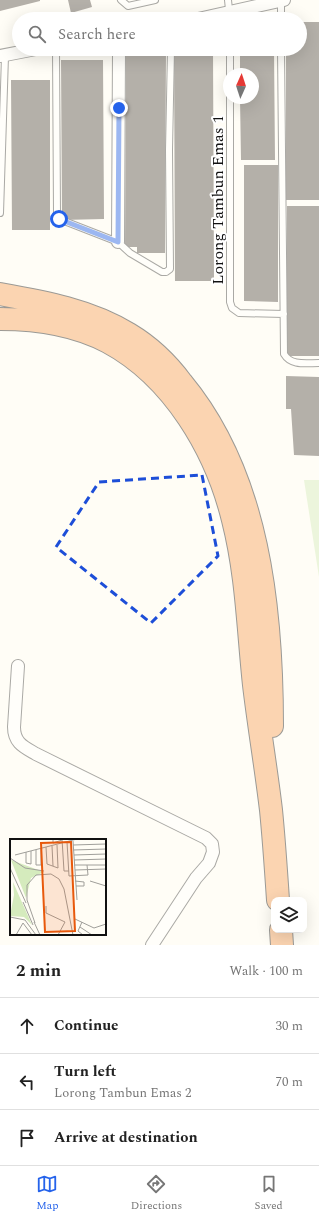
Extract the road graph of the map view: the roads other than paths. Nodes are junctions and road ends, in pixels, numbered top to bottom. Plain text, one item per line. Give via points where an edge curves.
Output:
1 (122, 0) edge
2 (156, 0) edge
3 (228, 0) edge
4 (282, 0) edge
5 (230, 12) edge
6 (243, 12) edge
7 (281, 12) edge
8 (3, 56) edge
9 (56, 56) edge
10 (119, 56) edge
11 (171, 56) edge
12 (230, 56) edge
13 (281, 56) edge
14 (230, 68) edge
15 (230, 104) edge
16 (0, 213) edge
17 (118, 242) junction
18 (0, 294) edge
19 (284, 314) junction
20 (0, 319) edge
21 (319, 363) edge
22 (18, 666) dead end
23 (271, 811) junction
24 (278, 897) edge
25 (281, 933) edge
26 (152, 945) edge
27 (282, 945) edge

1 - 2 lane via 128,6
3 - 5 lane
4 - 6 street
4 - 7 lane
8 - 16 lane
9 - 17 lane via 57,214 64,222
10 - 17 street
11 - 17 lane via 170,269 162,272 130,253
12 - 14 lane
13 - 19 lane
15 - 19 lane, Lorong Tambun Emas 1 via 230,302 232,308 239,313
18 - 23 highway via 61,306 93,317 131,335 161,359 177,376 218,434 246,505 257,549 272,685
19 - 21 lane via 284,354 287,360 294,363
20 - 23 highway via 44,321 88,333 108,342 131,356 170,393 202,441 225,492 240,554
22 - 26 street via 14,727 17,742 36,754 206,838 212,844 213,852 209,863 196,878
23 - 24 highway
25 - 27 highway

